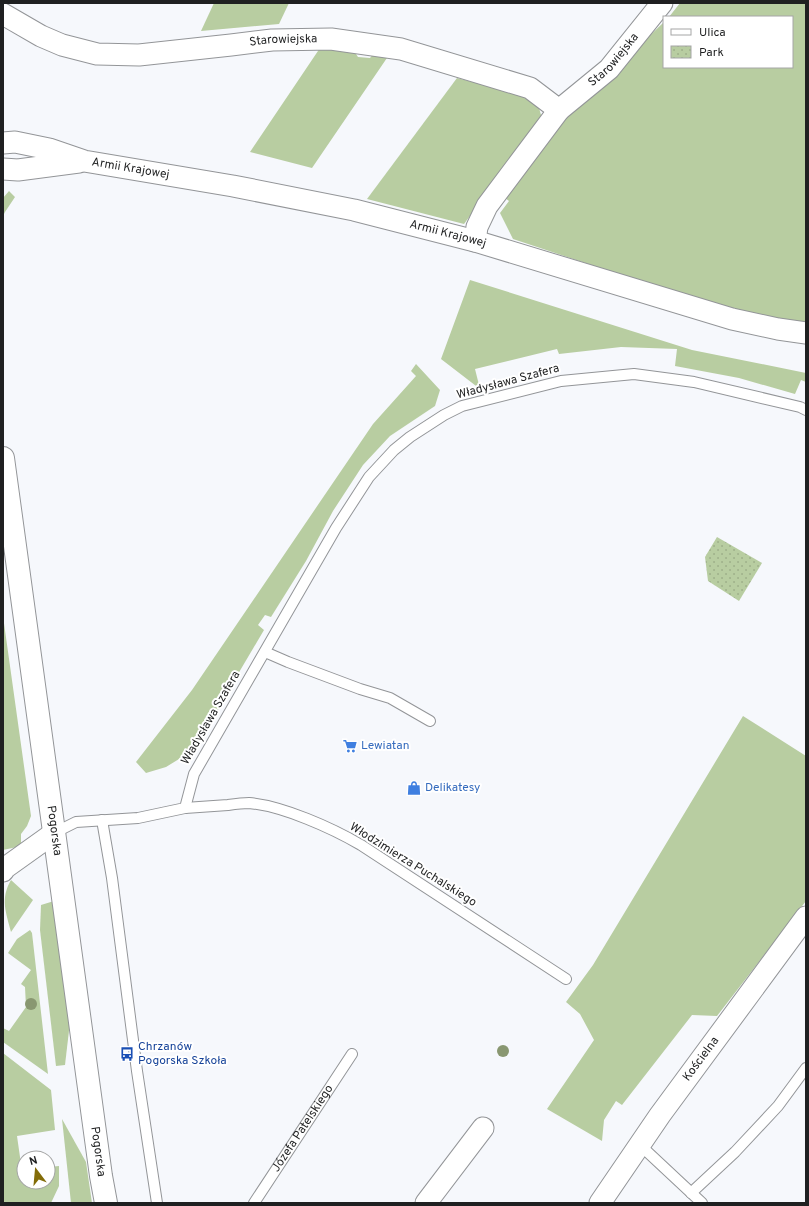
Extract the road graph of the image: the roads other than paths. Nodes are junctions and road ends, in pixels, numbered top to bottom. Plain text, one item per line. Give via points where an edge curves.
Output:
1 (662, 3) edge
2 (3, 14) edge
3 (559, 110) junction
4 (3, 143) edge
5 (84, 161) junction
6 (3, 169) edge
7 (475, 241) junction
8 (806, 333) edge
9 (806, 410) edge
10 (3, 458) edge
11 (265, 652) junction
12 (430, 721) dead end
13 (185, 808) junction
14 (102, 820) junction
15 (54, 833) junction
16 (4, 869) edge
17 (806, 917) edge
18 (566, 979) dead end
19 (352, 1054) dead end
20 (806, 1068) edge
21 (483, 1128) dead end
22 (640, 1144) junction
23 (691, 1193) junction
24 (106, 1203) edge
25 (157, 1203) edge
26 (254, 1203) edge
27 (426, 1203) edge
28 (600, 1203) edge
29 (702, 1203) edge

1 - 3 street, Starowiejska via 609,69
2 - 3 street, Starowiejska via 62,45 97,54 140,55 272,40 331,38 401,49 530,88
3 - 7 street, Starowiejska via 487,206 477,227
4 - 5 street, Armii Krajowej via 15,142 49,149
5 - 6 street, Armii Krajowej via 18,170
5 - 7 street, Armii Krajowej via 233,186 354,210
7 - 8 street, Armii Krajowej via 732,318
9 - 11 lane, Władysława Szafera via 694,382 634,374 561,381 462,406 410,437 369,477 336,528
10 - 15 street, Pogorska
11 - 12 lane via 390,698
11 - 13 lane, Władysława Szafera via 194,774
13 - 14 lane via 138,818
13 - 18 lane, Włodzimierza Puchalskiego via 249,803 320,824 361,845
14 - 15 lane via 76,822
14 - 25 lane
15 - 16 street
15 - 24 street, Pogorska
17 - 22 street, Kościelna
19 - 26 lane, Józefa Patelskiego
20 - 23 lane via 778,1106 735,1152
21 - 27 street
22 - 23 lane
22 - 28 street, Kościelna
23 - 29 lane

